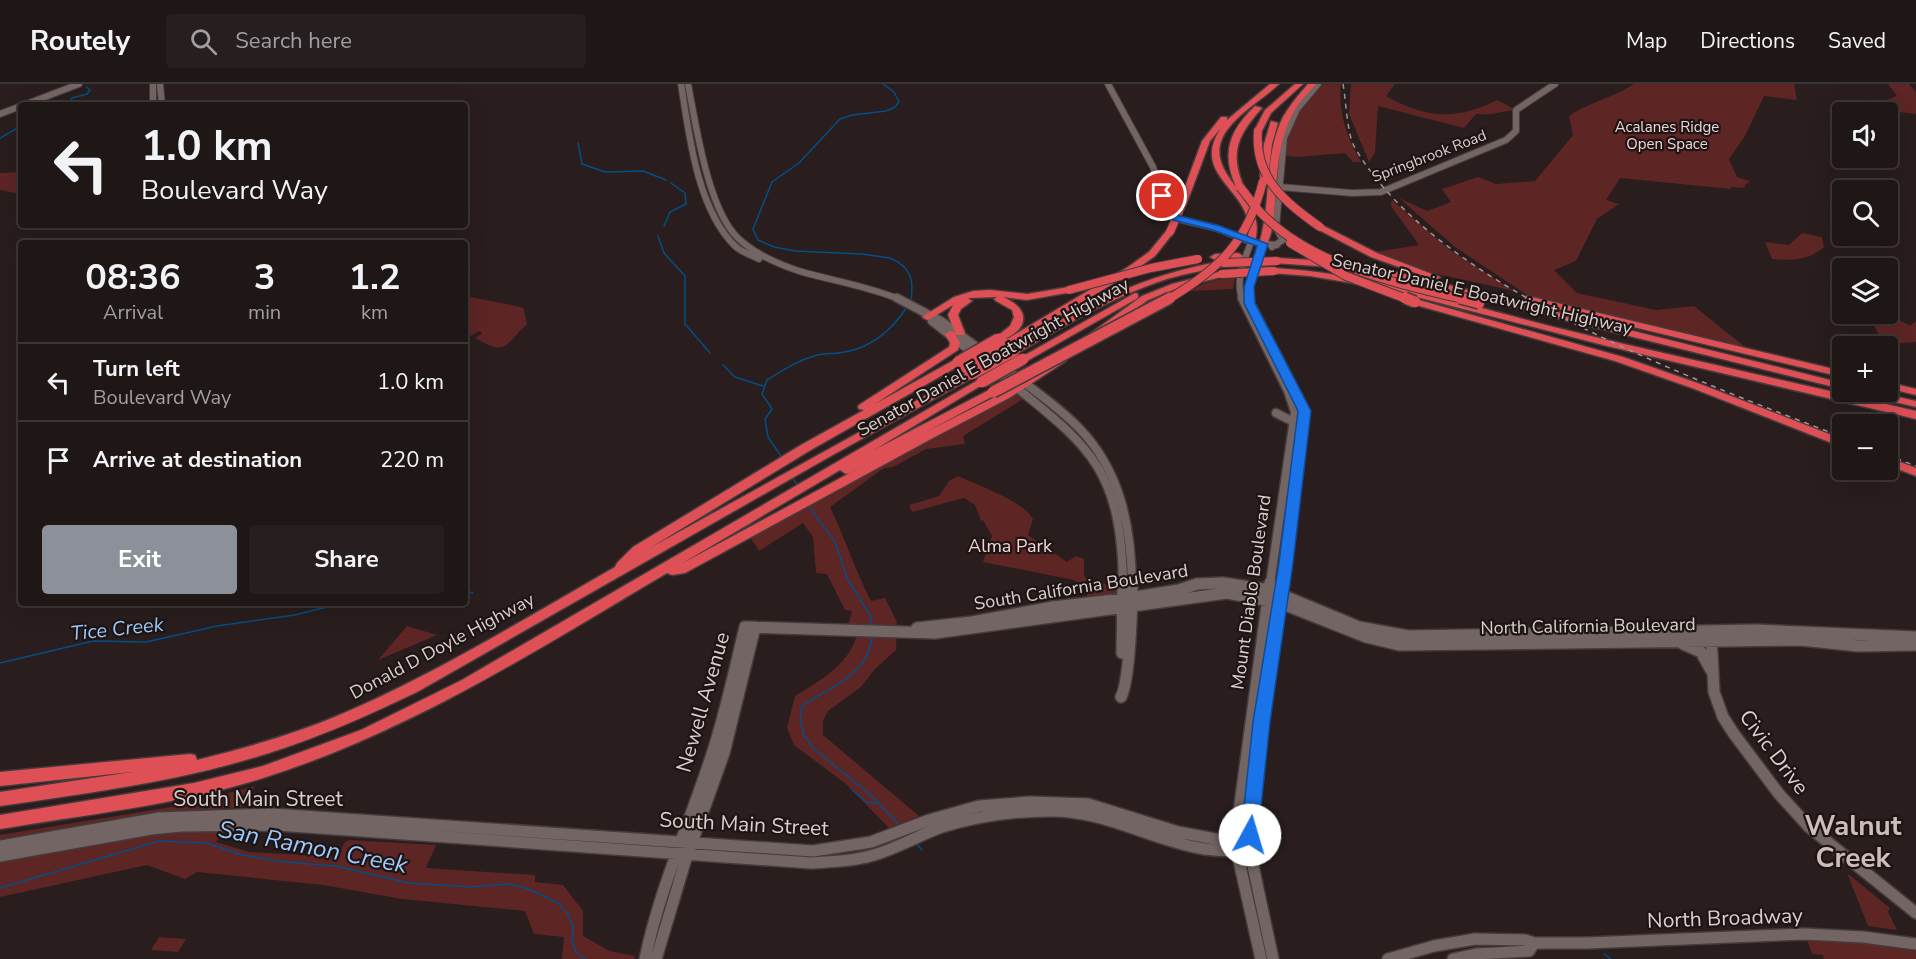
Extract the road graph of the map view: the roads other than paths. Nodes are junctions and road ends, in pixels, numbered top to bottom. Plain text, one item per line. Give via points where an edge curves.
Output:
1 (77, 84) edge
2 (153, 84) edge
3 (160, 84) edge
4 (681, 84) edge
5 (688, 84) edge
6 (1108, 84) edge
7 (1275, 84) edge
8 (1286, 84) edge
9 (1299, 84) edge
10 (1309, 84) edge
11 (1318, 84) edge
12 (1555, 84) edge
13 (1258, 98) junction
14 (32, 102) edge
15 (153, 102) edge
16 (162, 102) edge
17 (18, 108) edge
18 (0, 114) edge
19 (1240, 187) junction
20 (1280, 187) junction
21 (1251, 242) junction
22 (1263, 244) junction
23 (1276, 245) junction
24 (1260, 254) junction
25 (1278, 258) junction
26 (1223, 268) junction
27 (1433, 298) junction
28 (895, 299) junction
29 (925, 313) junction
30 (1618, 329) junction
31 (955, 333) junction
32 (1006, 345) junction
33 (965, 368) junction
34 (1832, 372) edge
35 (1832, 377) edge
36 (1832, 383) edge
37 (1696, 386) junction
38 (1023, 388) junction
39 (1898, 388) edge
40 (1832, 390) edge
41 (1832, 390) edge
42 (1916, 390) edge
43 (1898, 391) edge
44 (1916, 397) edge
45 (1878, 402) edge
46 (1898, 402) edge
47 (1916, 404) edge
48 (1276, 413) dead end
49 (1916, 415) edge
50 (1294, 422) junction
51 (1832, 439) edge
52 (805, 448) junction
53 (1898, 465) edge
54 (1916, 472) edge
55 (825, 483) junction
56 (782, 508) junction
57 (760, 520) junction
58 (694, 523) junction
59 (717, 544) junction
60 (616, 573) joint
61 (1131, 579) junction
62 (1188, 586) junction
63 (1275, 597) junction
64 (608, 601) junction
65 (1128, 602) junction
66 (750, 627) joint
67 (1711, 636) junction
68 (1916, 636) edge
69 (1675, 642) junction
70 (1916, 645) edge
71 (1713, 673) junction
72 (270, 746) junction
73 (0, 779) edge
74 (0, 799) edge
75 (0, 822) edge
76 (0, 846) edge
77 (684, 847) junction
78 (1242, 848) junction
79 (0, 856) edge
80 (1916, 913) edge
81 (1534, 943) junction
82 (1916, 944) edge
83 (651, 957) edge
84 (1261, 959) edge
85 (1273, 959) edge
86 (1388, 959) edge
87 (1453, 959) edge

1 - 14 main road
2 - 15 main road
3 - 16 main road
4 - 28 main road via 706,199 734,246 775,267
5 - 28 main road via 702,157 722,216 734,234 780,263
6 - 21 main road via 1150,161 1167,211 1180,220 1216,228
7 - 13 highway
8 - 19 highway via 1244,121 1236,135 1231,154
9 - 34 highway, bridge via 1269,111 1258,131 1258,157 1269,180 1286,200 1320,227 1374,255 1439,278
10 - 22 highway via 1292,105 1279,131
10 - 55 highway, bridge via 1287,104 1274,123 1258,205 1246,231 1206,274 1163,302
11 - 20 main road via 1301,102 1286,131
12 - 20 main road, Springbrook Road via 1519,107 1515,113 1516,131 1506,140 1391,188 1362,193
13 - 21 highway via 1226,126 1215,150 1222,175 1252,221
13 - 32 highway, bridge via 1226,118 1210,134 1170,232 1152,254
17 - 18 main road
19 - 37 highway, bridge via 1249,205 1296,248 1359,282 1415,302 1598,352
19 - 40 highway, bridge via 1273,222 1299,240 1392,281
20 - 23 main road via 1276,228 1283,240
21 - 22 main road
21 - 50 main road, Mount Diablo Boulevard via 1241,273 1240,294 1293,402
22 - 23 main road
22 - 24 main road, Mount Diablo Boulevard
23 - 24 main road
24 - 63 main road, Mount Diablo Boulevard via 1249,287 1250,303 1304,411
25 - 26 highway, Senator Daniel E Boatwright Highway, bridge
25 - 29 highway, bridge via 1198,259 1028,297 973,294
25 - 30 highway, Senator Daniel E Boatwright Highway via 1400,276
26 - 27 highway, Senator Daniel E Boatwright Highway, bridge via 1347,278
26 - 32 highway, Senator Daniel E Boatwright Highway via 1171,273 1131,287
26 - 38 highway via 1137,302
26 - 55 highway, Senator Daniel E Boatwright Highway, bridge via 1134,296 982,382
27 - 37 highway via 1620,356
27 - 41 highway, Senator Daniel E Boatwright Highway via 1583,337
28 - 29 main road
29 - 31 main road
30 - 35 highway
30 - 36 highway, Senator Daniel E Boatwright Highway
31 - 32 highway via 957,307 975,299 994,298 1012,305 1020,317
31 - 38 main road
31 - 52 highway via 951,350
32 - 33 highway, Senator Daniel E Boatwright Highway, bridge
32 - 33 highway, bridge
33 - 52 highway
33 - 58 highway, Senator Daniel E Boatwright Highway via 770,488
37 - 51 highway
38 - 55 highway
38 - 61 main road via 1076,425 1114,474 1126,518
38 - 65 main road via 1076,438 1109,487 1116,509
39 - 42 highway
43 - 44 highway
45 - 49 highway, Senator Daniel E Boatwright Highway
46 - 47 highway, Senator Daniel E Boatwright Highway
48 - 50 main road
50 - 63 main road, Mount Diablo Boulevard
52 - 58 highway via 729,493
53 - 54 highway
55 - 56 highway
55 - 56 highway, Senator Daniel E Boatwright Highway
56 - 57 highway
56 - 57 highway, Senator Daniel E Boatwright Highway
57 - 59 highway
58 - 60 highway, Senator Daniel E Boatwright Highway
59 - 64 highway
59 - 64 highway via 681,570 672,570 619,602
60 - 72 highway, Donald D Doyle Highway via 451,667 364,711
61 - 62 main road via 1150,590
61 - 65 main road
62 - 63 main road, South California Boulevard via 1223,584
62 - 65 main road, South California Boulevard
63 - 65 main road, South California Boulevard via 1221,593
63 - 67 main road, North California Boulevard via 1359,627 1408,636
63 - 69 main road, North California Boulevard via 1366,637 1399,645
63 - 78 main road, Mount Diablo Boulevard via 1244,763
64 - 75 highway via 417,711 330,749 229,782
65 - 65 main road via 1119,690 1121,697 1124,691
65 - 66 main road, South California Boulevard via 957,631 912,634
66 - 77 main road, Newell Avenue
67 - 68 main road, North California Boulevard via 1793,630
67 - 69 main road, North California Boulevard
67 - 70 main road, North California Boulevard via 1858,646
67 - 71 main road, Civic Drive
69 - 71 main road via 1701,652
71 - 80 main road, Civic Drive via 1714,692 1723,717 1779,794 1809,827
72 - 73 highway via 251,744 178,763
72 - 74 highway, Donald D Doyle Highway via 169,773
76 - 77 main road, South Main Street via 159,818 272,814
77 - 78 main road, South Main Street via 766,862 851,860 988,804 1073,802
77 - 79 main road, South Main Street via 403,836 277,825 181,826
77 - 83 main road, Newell Avenue via 652,926
78 - 84 main road, Mount Diablo Boulevard
78 - 85 main road, Mount Diablo Boulevard
81 - 82 main road, North Broadway via 1805,934
81 - 86 main road, North Broadway via 1475,939
81 - 87 main road, North Broadway via 1529,951

